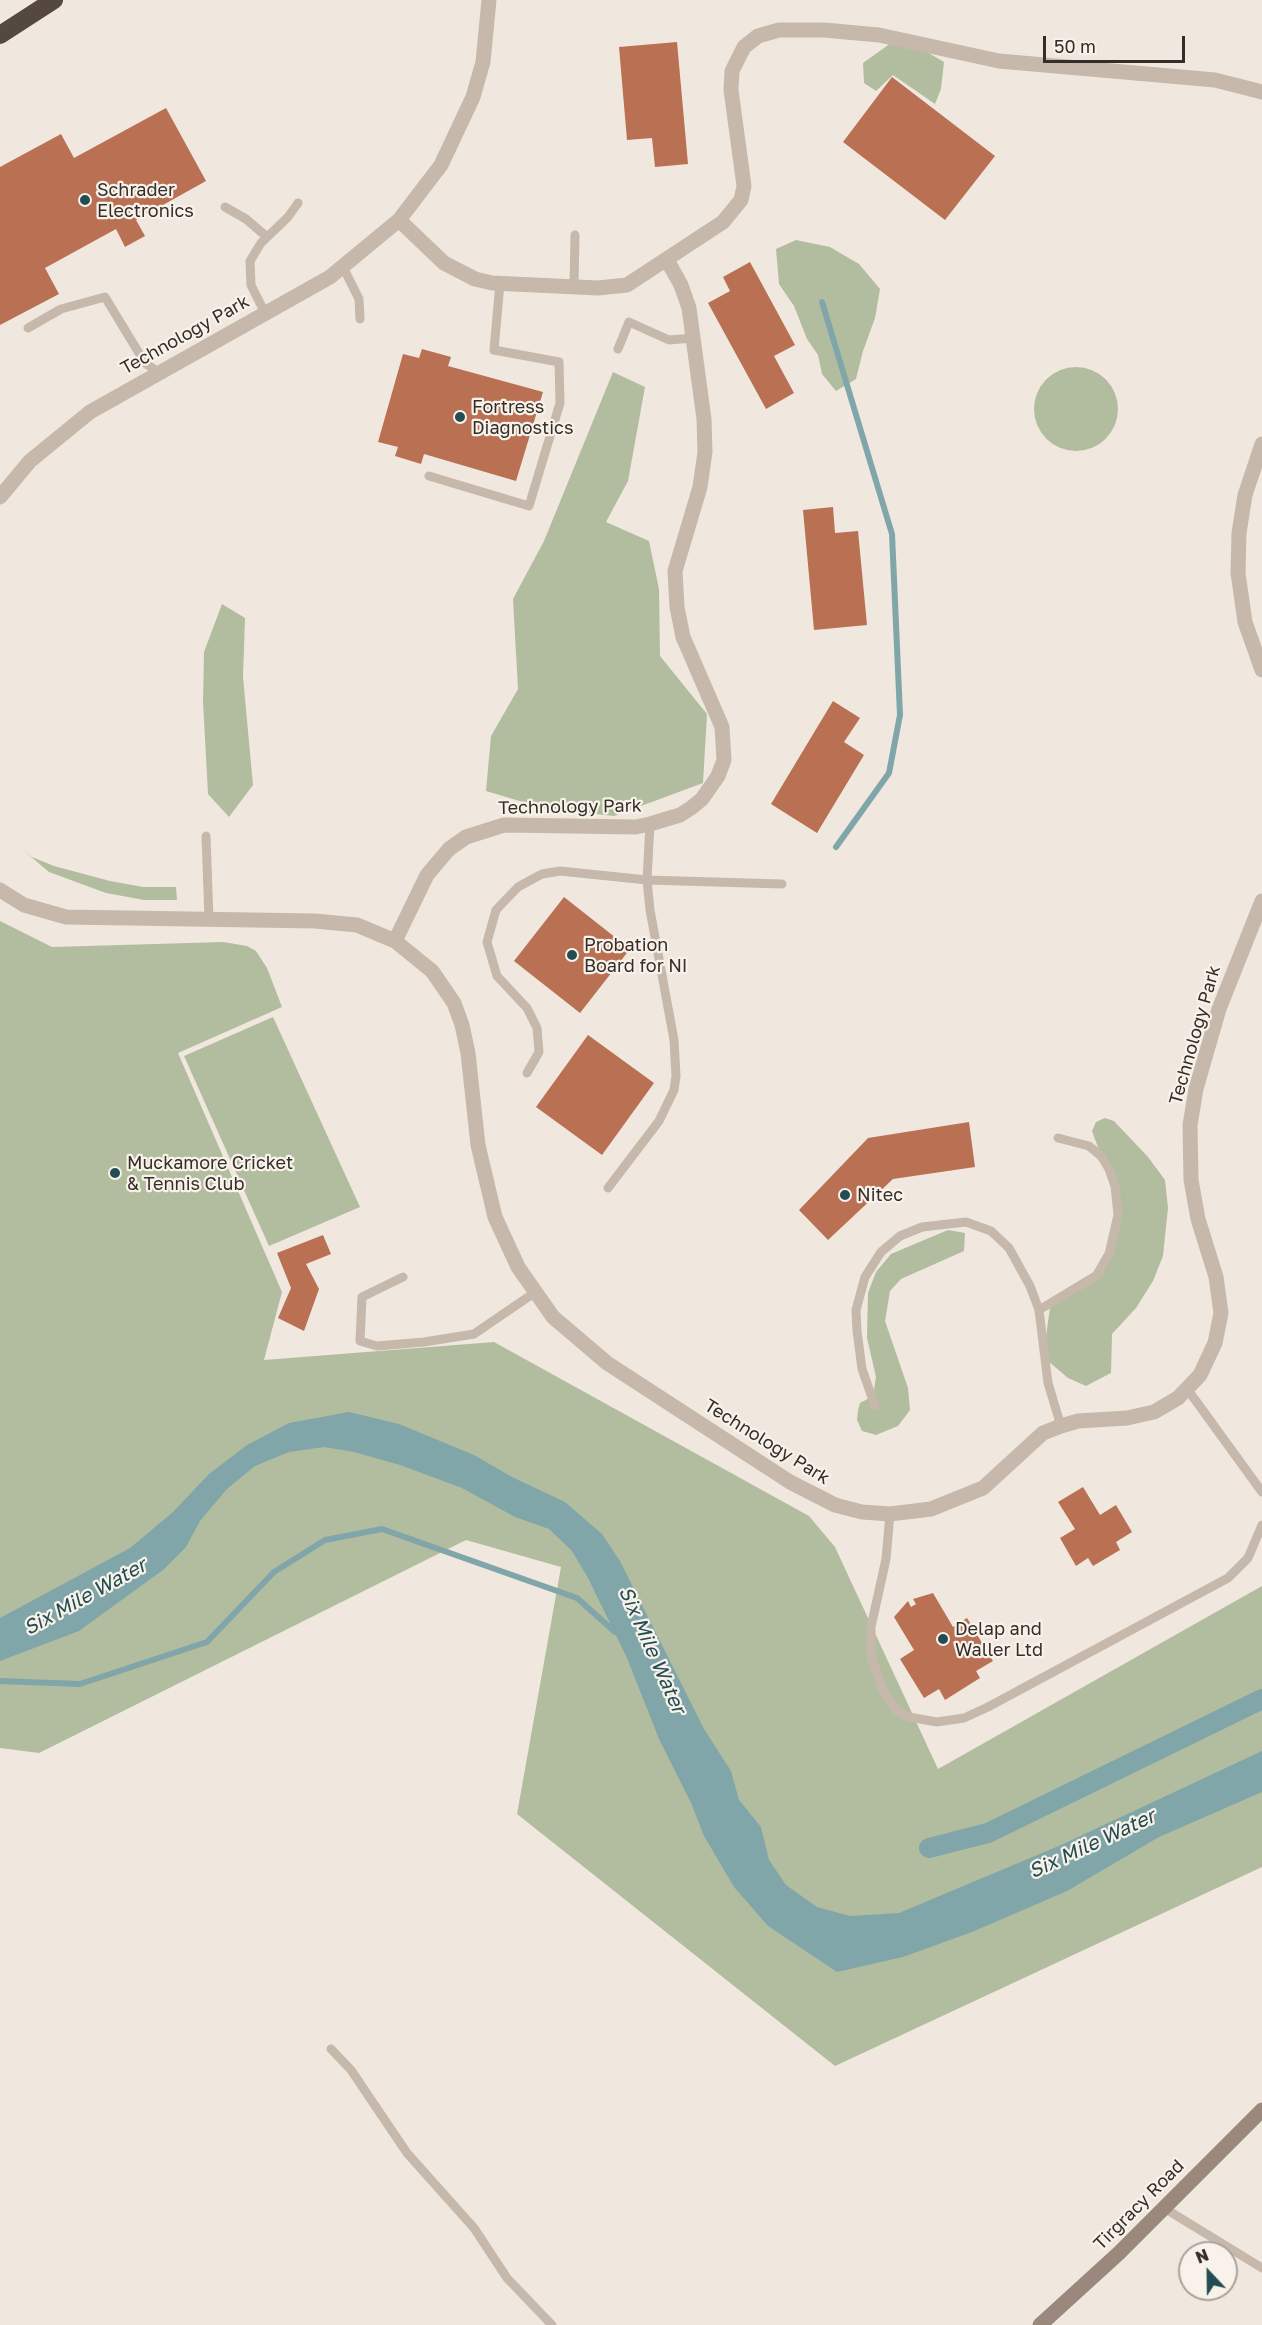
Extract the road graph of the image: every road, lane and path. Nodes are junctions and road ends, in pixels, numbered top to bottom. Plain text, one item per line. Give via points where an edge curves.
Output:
1 (54, 0) edge
2 (489, 0) edge
3 (0, 35) edge
4 (1262, 92) edge
5 (298, 203) dead end
6 (225, 207) dead end
7 (399, 220) junction
8 (575, 235) dead end
9 (267, 237) junction
10 (667, 260) junction
11 (344, 267) junction
12 (500, 283) junction
13 (574, 286) junction
14 (265, 313) junction
15 (360, 319) dead end
16 (28, 328) dead end
17 (693, 339) junction
18 (618, 349) dead end
19 (158, 372) junction
20 (1262, 444) edge
21 (429, 476) dead end
22 (0, 497) edge
23 (1262, 670) edge
24 (650, 824) junction
25 (206, 836) dead end
26 (647, 880) junction
27 (782, 884) dead end
28 (0, 890) edge
29 (1262, 900) edge
30 (209, 919) junction
31 (395, 941) junction
32 (527, 1073) dead end
33 (1059, 1138) dead end
34 (608, 1188) dead end
35 (403, 1276) dead end
36 (534, 1293) junction
37 (1039, 1310) junction
38 (1188, 1390) junction
39 (874, 1406) dead end
40 (1060, 1426) junction
41 (1262, 1492) edge
42 (890, 1514) junction
43 (1262, 1525) edge
44 (331, 2049) dead end
45 (1262, 2110) edge
46 (1164, 2208) junction
47 (1262, 2268) edge
48 (552, 2325) edge
49 (1040, 2325) edge

1 - 3 highway
2 - 7 street, Technology Park via 483,62 473,97 441,165
4 - 10 street via 1215,80 999,61 852,32 767,32 744,47 732,71 744,186 741,200 723,222
5 - 9 lane
6 - 9 lane
7 - 11 street, Technology Park
7 - 12 street via 456,271
8 - 13 lane
9 - 14 lane via 255,251 248,271 250,285
10 - 13 street via 627,285
10 - 17 street, Technology Park via 689,308
11 - 14 street, Technology Park
11 - 15 lane via 359,299
12 - 13 street
12 - 21 lane via 494,350 559,362 560,403 529,506
14 - 19 street, Technology Park
16 - 19 lane via 61,309 105,297 146,363
17 - 18 lane via 669,340 629,322
17 - 24 street, Technology Park via 705,452 700,487 678,556 675,589 683,637 722,727 724,760 702,799 680,815
19 - 22 street, Technology Park via 68,428 30,461
20 - 23 street via 1245,495 1238,548 1241,602
24 - 26 lane
24 - 31 street, Technology Park via 504,825 466,837 448,849 433,867
25 - 30 lane
26 - 27 lane
26 - 32 lane via 547,872 518,887 496,910 487,936 491,963 500,982 526,1008 538,1034 539,1054
26 - 34 lane via 654,944 674,1040 674,1090 659,1121
28 - 30 street, Technology Park via 24,905 66,917
29 - 38 street, Technology Park via 1220,1009 1196,1089 1190,1125 1191,1180 1216,1277 1221,1313 1215,1343
30 - 31 street, Technology Park via 340,922
31 - 36 street, Technology Park via 432,971 454,1003 468,1053 478,1145 487,1187 505,1243
33 - 37 lane via 1089,1146 1101,1156 1115,1186 1118,1215 1109,1254 1097,1275
35 - 36 lane via 362,1297 360,1341 376,1346 474,1334
36 - 42 street, Technology Park via 567,1331 607,1363 790,1482 835,1505
37 - 39 lane via 1016,1258 991,1232 966,1222 952,1222 900,1236 872,1264 856,1310 859,1357
37 - 40 lane via 1048,1383
38 - 40 street, Technology Park via 1164,1407 1141,1416
38 - 41 lane
40 - 42 street, Technology Park via 1043,1433 983,1488 931,1509
42 - 43 lane via 886,1558 870,1627 872,1657 882,1688 896,1710 909,1718 937,1722 964,1718 988,1707 1228,1578 1248,1558
44 - 48 lane via 351,2070 407,2153 474,2229 507,2278
45 - 46 street, Tirgracy Road
46 - 47 lane
46 - 49 street, Tirgracy Road

